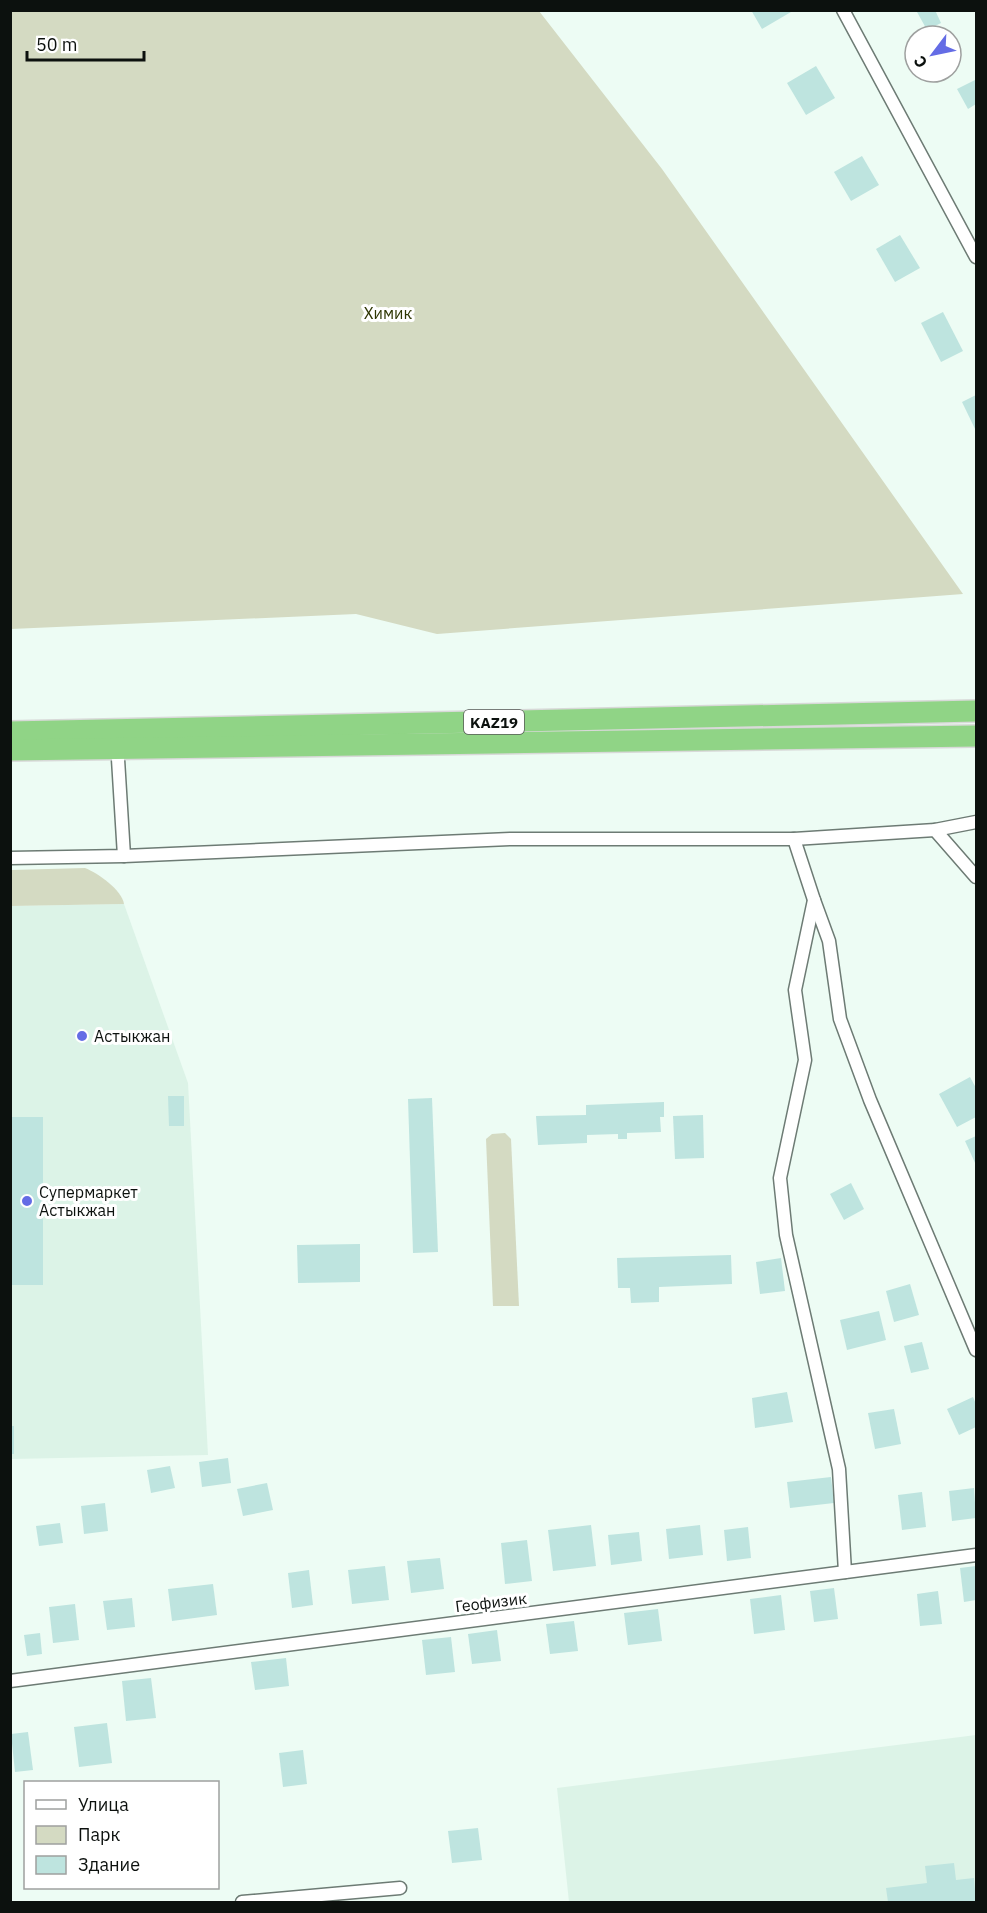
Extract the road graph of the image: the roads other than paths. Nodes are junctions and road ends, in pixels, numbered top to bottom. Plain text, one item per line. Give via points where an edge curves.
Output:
1 (843, 10) edge
2 (976, 257) edge
3 (976, 711) edge
4 (10, 732) edge
5 (976, 736) edge
6 (117, 739) junction
7 (10, 750) edge
8 (976, 822) edge
9 (935, 830) junction
10 (794, 839) junction
11 (124, 856) junction
12 (10, 858) edge
13 (976, 877) edge
14 (814, 900) junction
15 (976, 1350) edge
16 (976, 1555) edge
17 (845, 1572) junction
18 (10, 1681) edge
19 (400, 1888) dead end
20 (359, 1897) edge
21 (242, 1902) edge

1 - 2 street
3 - 6 highway, KAZ19
4 - 6 highway, KAZ19
5 - 6 highway, KAZ19
6 - 7 highway, KAZ19
6 - 11 street
8 - 9 street
9 - 10 street
9 - 13 street
10 - 11 street via 510,839
10 - 14 street
11 - 12 street
14 - 15 street via 829,941 840,1019 870,1100
14 - 17 street via 795,990 805,1060 780,1178 786,1235 839,1469
16 - 17 street, Геофизик
17 - 18 street, Геофизик
19 - 20 street
20 - 21 street

